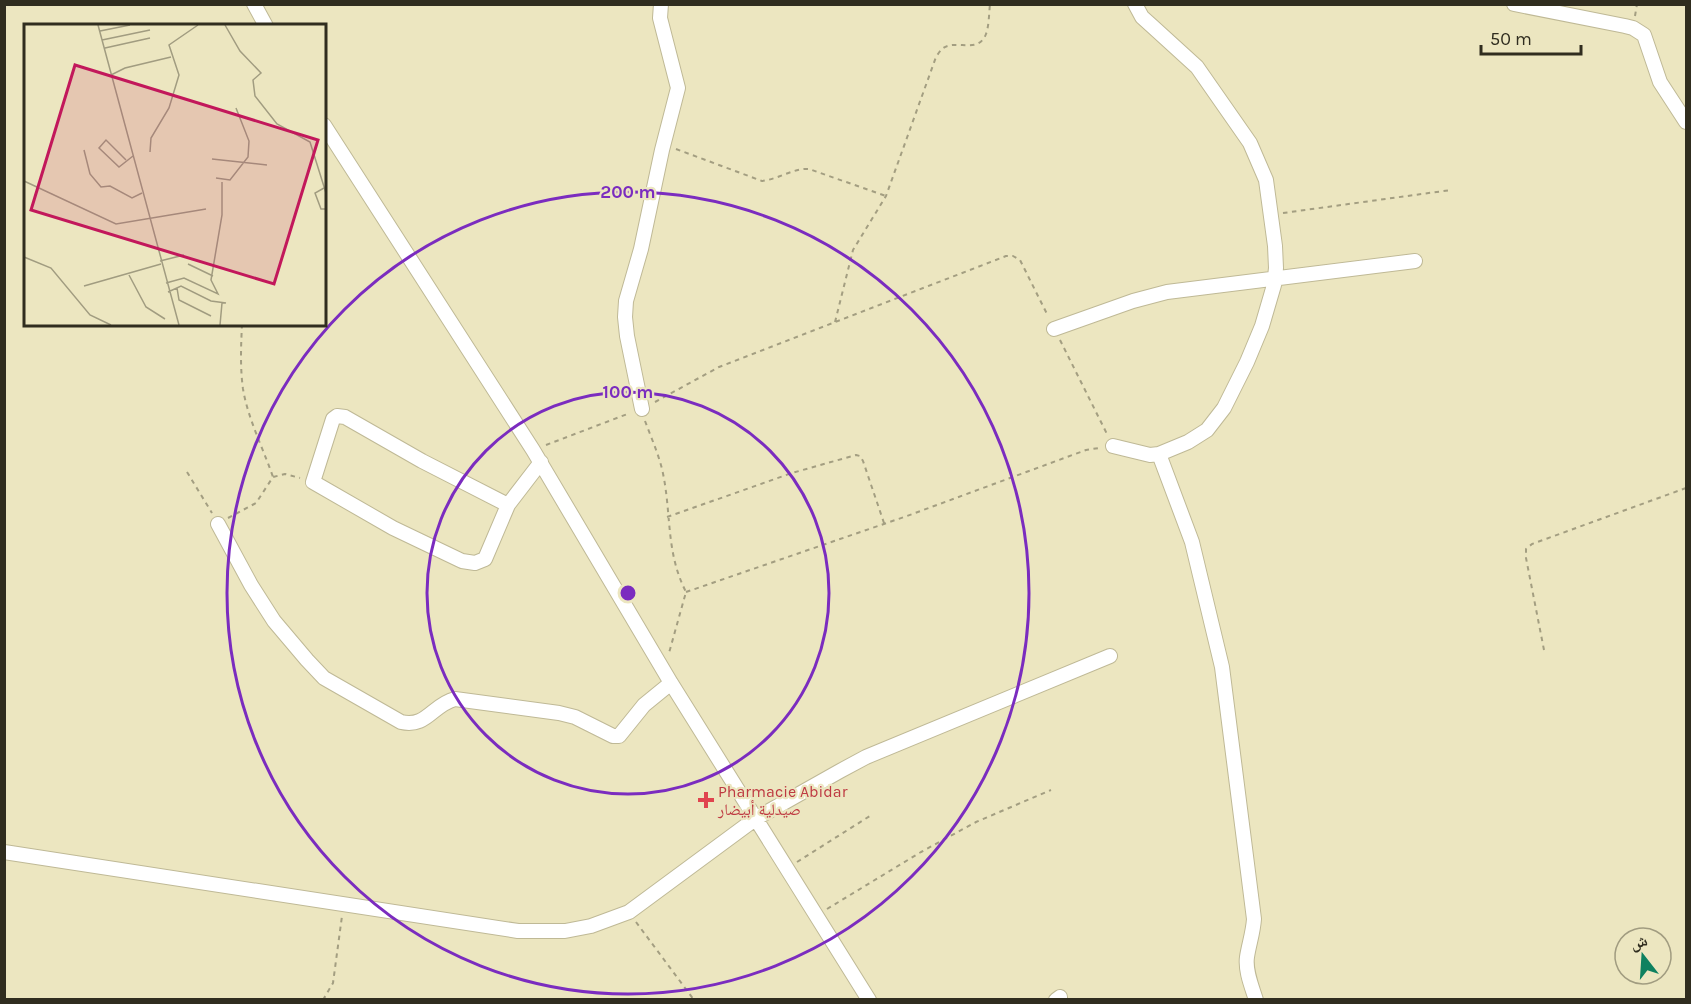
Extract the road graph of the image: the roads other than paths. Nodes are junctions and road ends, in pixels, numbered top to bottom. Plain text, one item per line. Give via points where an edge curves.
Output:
1 (254, 4) edge
2 (661, 4) edge
3 (1135, 4) edge
4 (1514, 4) edge
5 (265, 24) edge
6 (1686, 122) edge
7 (326, 128) edge
8 (1415, 261) dead end
9 (1275, 278) junction
10 (1054, 329) road end
11 (642, 410) road end
12 (1113, 446) road end
13 (1159, 454) junction
14 (541, 462) junction
15 (508, 505) junction
16 (218, 524) road end
17 (1110, 656) dead end
18 (671, 683) junction
19 (755, 819) junction
20 (4, 852) edge
21 (869, 999) edge
22 (1256, 999) edge

1 - 5 street
2 - 11 street via 660,18 678,88 625,317
3 - 9 street via 1142,16 1197,67 1250,143 1266,180
4 - 6 street via 1640,31 1666,93
7 - 14 street
8 - 9 street
9 - 10 street via 1148,296
9 - 13 street via 1262,326 1224,408 1207,429
12 - 13 street
13 - 22 street via 1191,542 1222,667 1254,919 1246,958
14 - 15 street
14 - 18 street
15 - 15 street via 338,416 333,419 313,482 393,528 462,561 485,559
16 - 18 street via 250,585 307,660 324,678 401,722 420,722 455,699 559,713 613,736 619,735 644,705
17 - 19 street via 866,757
18 - 19 street
19 - 20 street via 629,912 565,931 518,931
19 - 21 street

